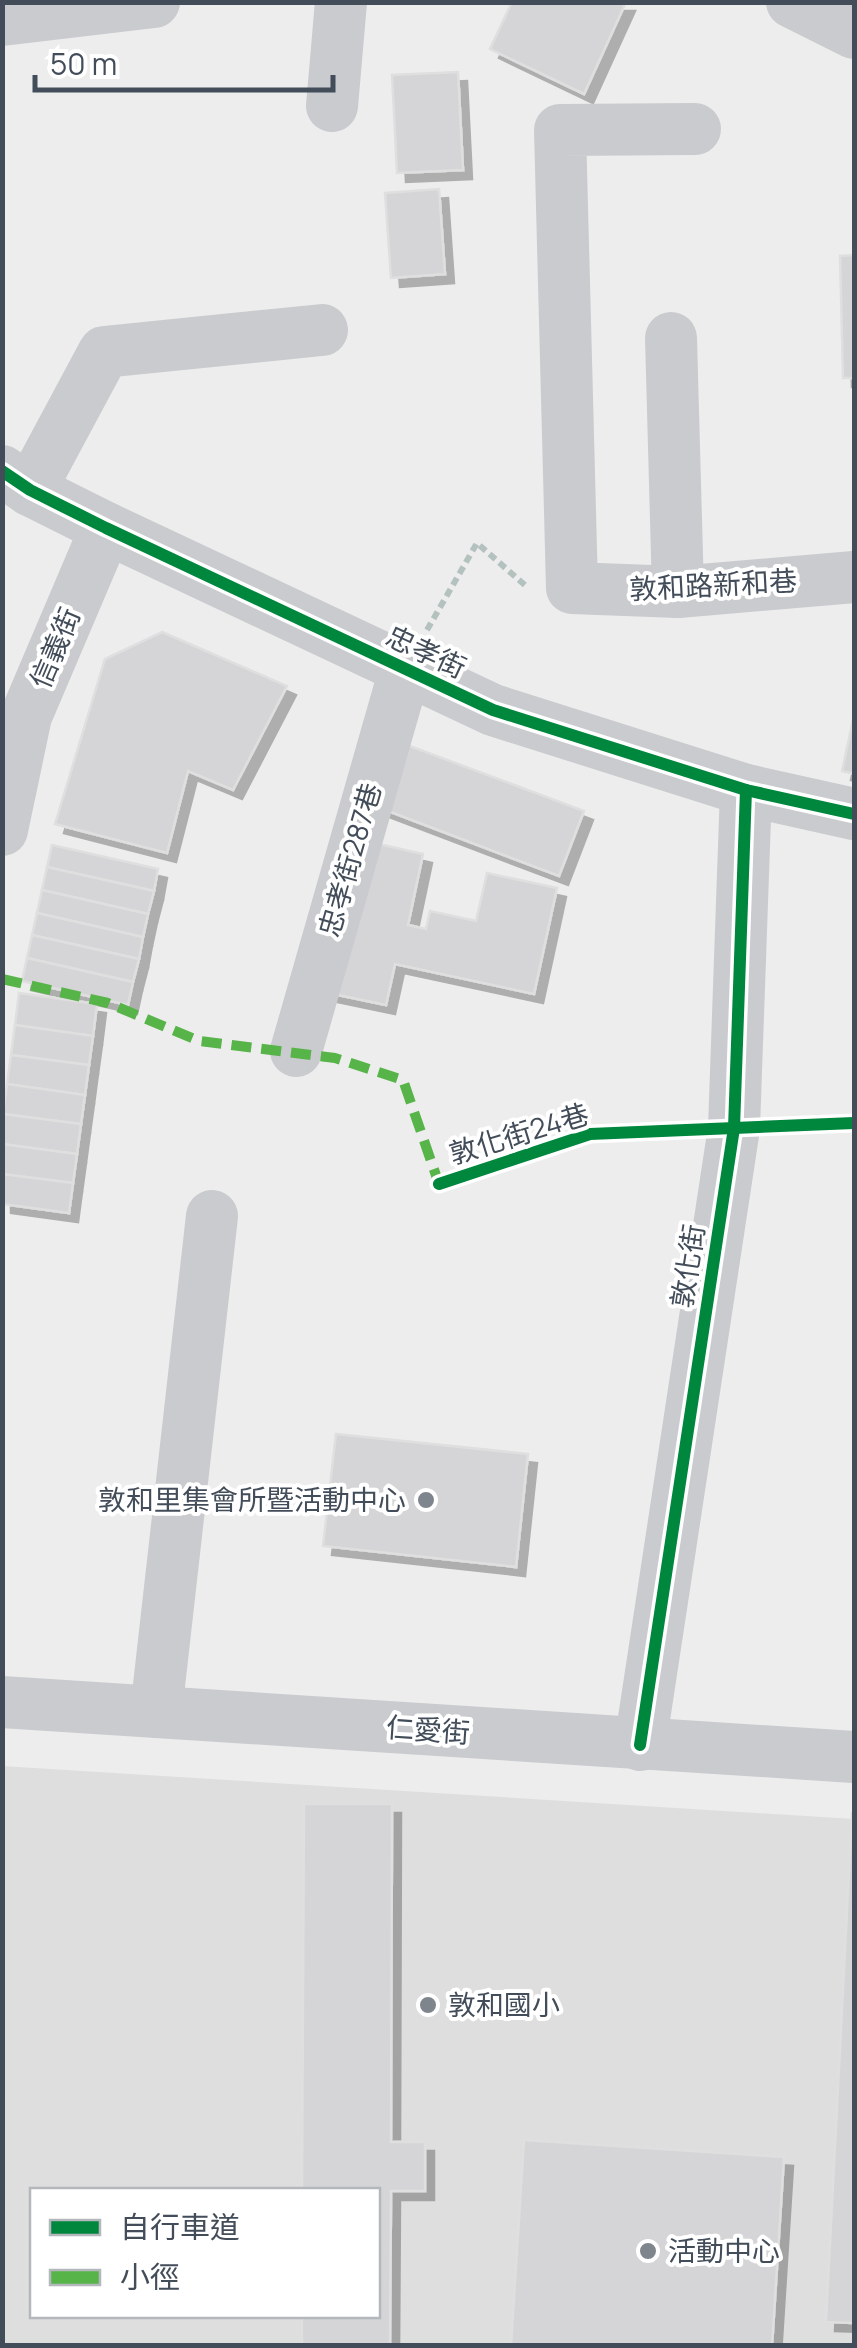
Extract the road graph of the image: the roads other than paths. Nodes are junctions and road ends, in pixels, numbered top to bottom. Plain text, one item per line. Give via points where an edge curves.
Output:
1 (154, 2) edge
2 (341, 2) edge
3 (792, 2) edge
4 (2, 20) edge
5 (854, 34) edge
6 (332, 106) dead end
7 (695, 129) dead end
8 (322, 330) dead end
9 (671, 338) dead end
10 (16, 481) edge
11 (106, 528) junction
12 (854, 577) edge
13 (678, 592) junction
14 (405, 670) junction
15 (14, 707) edge
16 (746, 790) junction
17 (854, 814) edge
18 (2, 830) edge
19 (296, 1051) dead end
20 (212, 1216) dead end
21 (2, 1702) edge
22 (156, 1712) junction
23 (640, 1745) junction
24 (854, 1757) edge

1 - 4 street
2 - 6 street
3 - 5 street
7 - 13 street, 敦和路新和巷 via 560,130 572,588
8 - 10 street via 104,352
9 - 13 street
10 - 11 street, 忠孝街
11 - 14 street, 忠孝街
11 - 15 street, 信義街
12 - 13 street, 敦和路新和巷
14 - 16 street, 忠孝街 via 493,710
14 - 19 street, 忠孝街287巷
15 - 18 street, 信義街
16 - 17 street, 忠孝街
16 - 23 street, 敦化街 via 734,1128
20 - 22 street
21 - 22 street, 仁愛街
22 - 23 street, 仁愛街
23 - 24 street, 仁愛街

